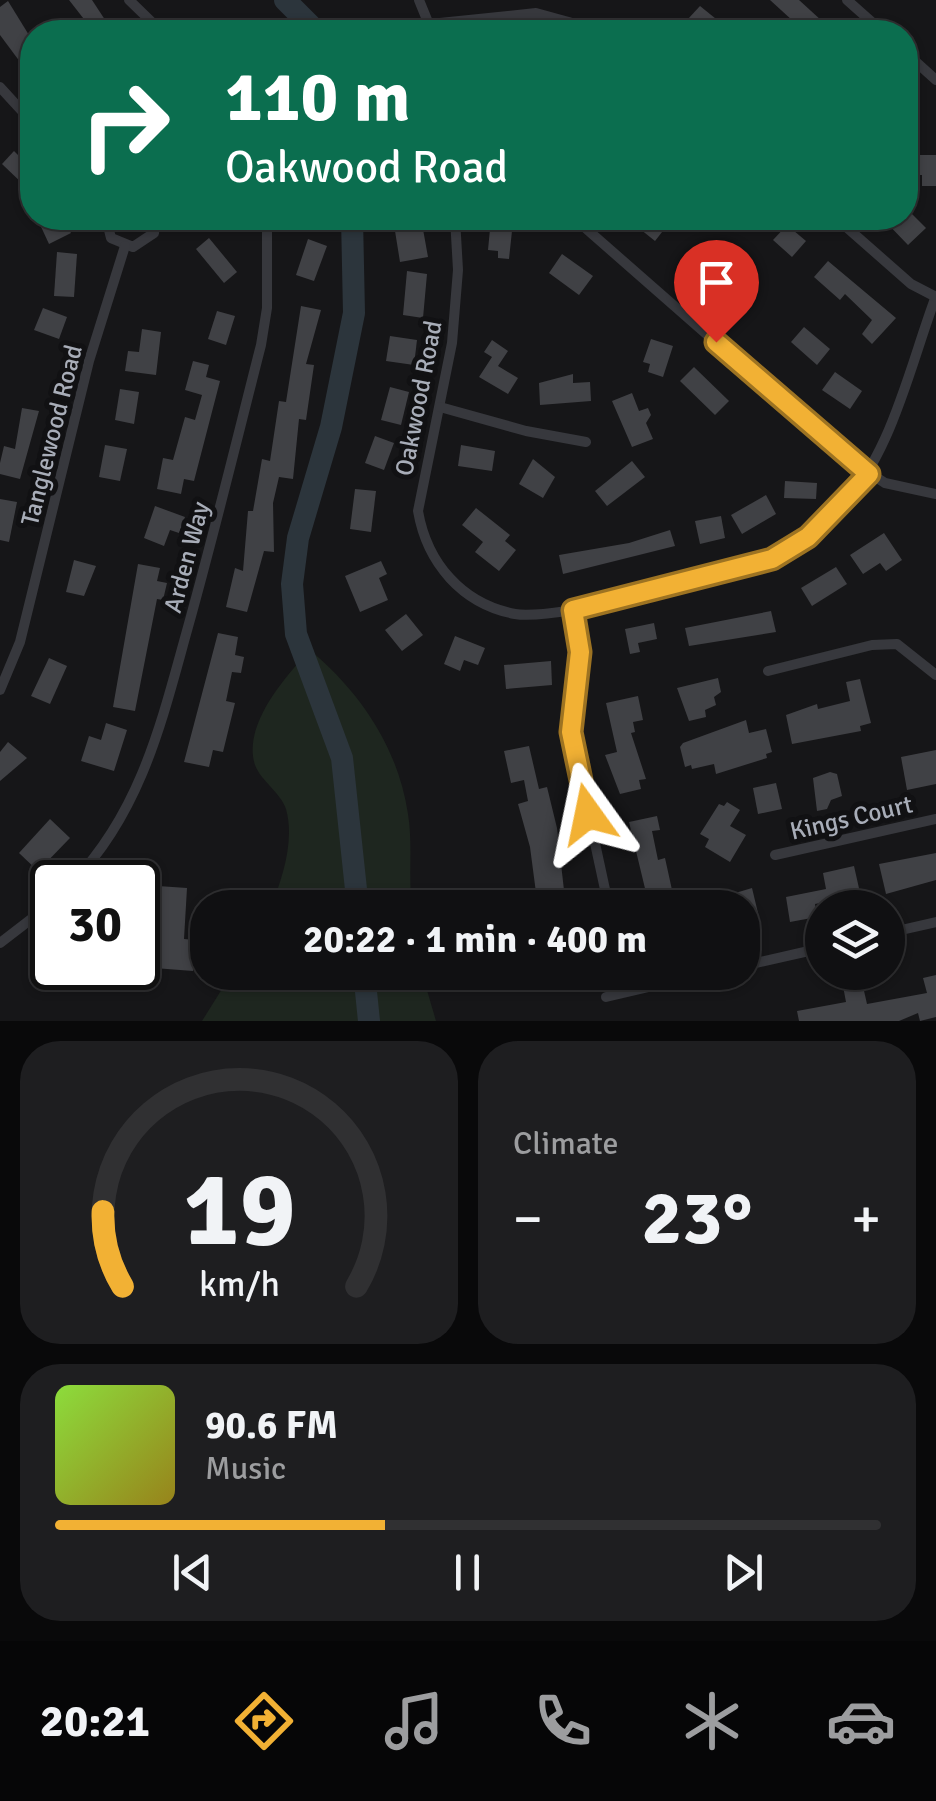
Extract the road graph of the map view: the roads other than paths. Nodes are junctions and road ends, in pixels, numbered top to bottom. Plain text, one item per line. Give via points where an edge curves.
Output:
1 (129, 0) edge
2 (847, 0) edge
3 (150, 20) edge
4 (460, 20) edge
5 (561, 20) edge
6 (870, 20) edge
7 (0, 87) edge
8 (20, 109) edge
9 (109, 230) edge
10 (152, 230) edge
11 (267, 230) edge
12 (455, 230) edge
13 (588, 230) edge
14 (850, 230) edge
15 (125, 246) junction
16 (936, 296) edge
17 (440, 407) junction
18 (586, 442) dead end
19 (869, 474) junction
20 (936, 494) edge
21 (573, 610) junction
22 (768, 671) dead end
23 (936, 675) edge
24 (0, 690) edge
25 (936, 819) edge
26 (776, 854) dead end
27 (89, 860) edge
28 (605, 890) edge
29 (30, 920) edge
30 (936, 922) edge
31 (905, 929) edge
32 (0, 943) edge
33 (805, 952) edge
34 (760, 962) edge
35 (636, 990) edge
36 (628, 992) joint
37 (606, 997) dead end

1 - 3 street
2 - 6 street
4 - 5 street via 536,13
7 - 8 street
9 - 15 street
10 - 15 street via 148,240
11 - 27 street, Arden Way via 261,345 170,704 145,773
12 - 17 street, Oakwood Road via 458,291
13 - 19 street
14 - 16 street via 911,284
15 - 24 street, Tanglewood Road via 89,361 20,642
16 - 19 street, Oakwood Road
17 - 18 street
17 - 21 street, Oakwood Road via 418,511 432,555 456,586 494,608 532,615
19 - 20 street
19 - 21 street, Oakwood Road via 808,537 772,559
21 - 28 street via 580,652 571,732
22 - 23 street via 896,644
25 - 26 street, Kings Court
29 - 32 street
30 - 31 street
33 - 34 street
35 - 36 street
36 - 37 street

